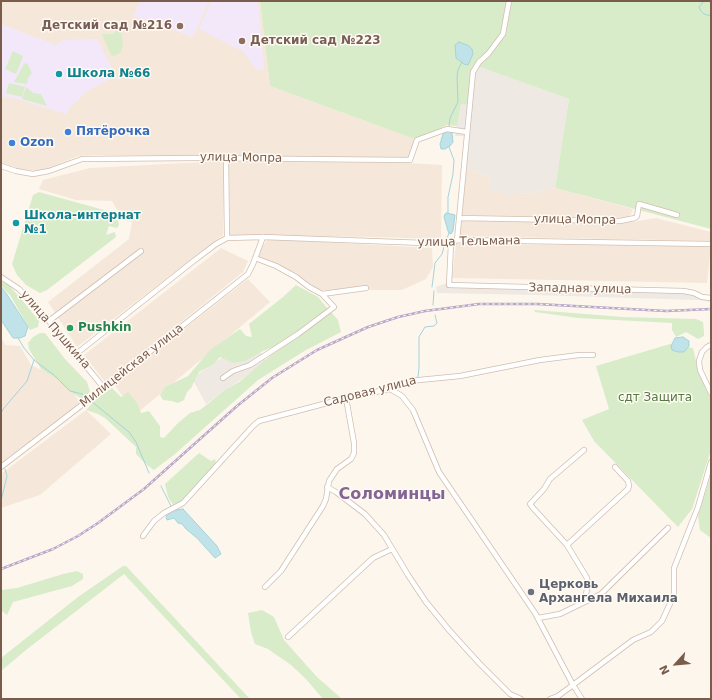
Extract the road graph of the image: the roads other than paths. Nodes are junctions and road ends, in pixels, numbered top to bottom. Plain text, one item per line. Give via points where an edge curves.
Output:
1 (509, 1) edge
2 (467, 132) junction
3 (226, 158) junction
4 (1, 166) edge
5 (677, 215) dead end
6 (459, 218) junction
7 (263, 237) junction
8 (227, 238) junction
9 (457, 240) junction
10 (451, 244) junction
11 (711, 244) edge
12 (141, 251) dead end
13 (255, 258) junction
14 (1, 277) edge
15 (366, 288) dead end
16 (322, 294) junction
17 (711, 298) edge
18 (49, 321) junction
19 (711, 345) edge
20 (76, 354) junction
21 (593, 355) dead end
22 (223, 378) dead end
23 (104, 388) junction
24 (390, 389) junction
25 (711, 393) edge
26 (346, 398) junction
27 (584, 450) dead end
28 (711, 462) edge
29 (1, 467) edge
30 (615, 467) dead end
31 (327, 487) junction
32 (668, 528) dead end
33 (143, 536) dead end
34 (567, 546) junction
35 (392, 549) junction
36 (265, 587) dead end
37 (581, 603) junction
38 (538, 618) junction
39 (288, 637) dead end
40 (573, 685) junction
41 (521, 699) edge
42 (550, 699) edge
43 (582, 699) edge

1 - 2 street via 503,34 473,72
2 - 3 street, улица Мопра via 447,129 417,140 410,160
2 - 6 street
3 - 4 street, улица Мопра via 82,159 33,174
3 - 8 street
5 - 6 street, улица Мопра via 639,204 638,216 620,221
6 - 9 street
7 - 8 street, улица Тельмана
7 - 10 street, улица Тельмана
7 - 13 street, Милицейская улица
8 - 20 street
9 - 10 street, улица Тельмана
9 - 11 street, улица Тельмана
10 - 17 street, Западная улица via 449,285 684,291
12 - 18 street
13 - 16 street via 282,269
13 - 23 street, Милицейская улица via 248,274
14 - 18 street, улица Пушкина via 19,289
15 - 16 street
16 - 22 street via 334,307 250,366 233,371
18 - 20 street, улица Пушкина
19 - 25 street via 702,352 698,362
20 - 23 street, улица Пушкина
21 - 24 street, Садовая улица via 540,360 460,376 409,381
23 - 29 street, Милицейская улица
24 - 26 street, Садовая улица
24 - 38 street via 402,396 413,410 439,472
26 - 31 street via 354,453 337,469
26 - 33 street, Садовая улица via 259,420 183,503 154,521
27 - 34 street via 550,478 530,504
28 - 40 street via 698,507 674,568 674,595 662,621 651,632 633,640
30 - 34 street via 628,481 628,489
31 - 35 street via 365,514 384,535
31 - 36 street via 323,506 281,571
32 - 37 street via 601,594
34 - 37 street via 587,578 586,594
35 - 39 street via 373,558
35 - 41 street via 426,602 448,630 510,694
37 - 38 street via 560,614
38 - 40 street
40 - 42 street
40 - 43 street

